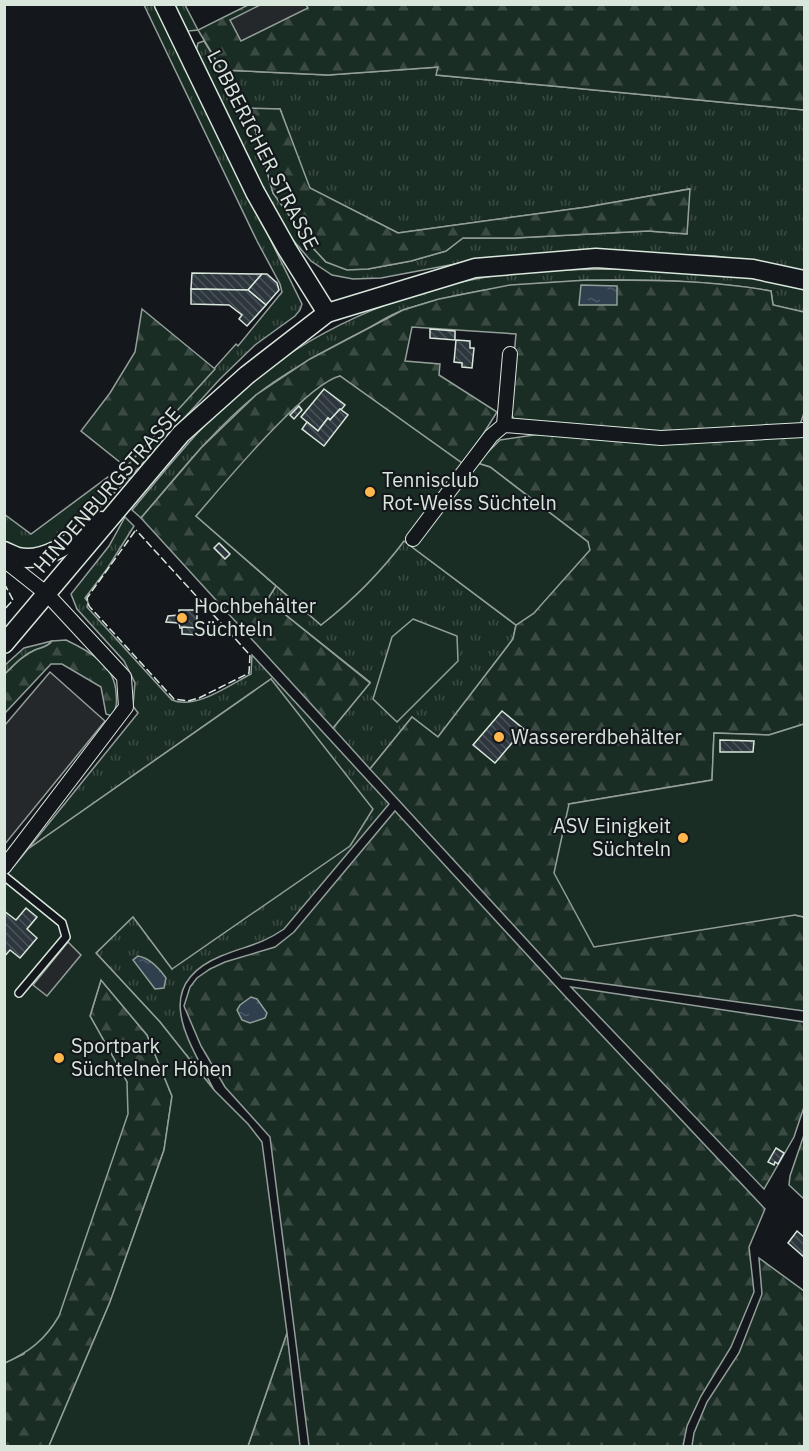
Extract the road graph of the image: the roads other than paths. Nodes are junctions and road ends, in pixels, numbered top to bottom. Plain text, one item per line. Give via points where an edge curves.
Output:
1 (164, 4) edge
2 (804, 280) edge
3 (327, 314) junction
4 (510, 354) dead end
5 (504, 425) junction
6 (804, 430) edge
7 (122, 506) junction
8 (413, 539) dead end
9 (4, 551) edge
10 (4, 560) edge
11 (47, 594) junction
12 (4, 644) edge
13 (4, 867) edge
14 (4, 876) edge
15 (19, 993) dead end

1 - 3 main road, LOBBERICHER STRASSE via 255,192
2 - 3 main road, HINDENBURGSTRASSE via 753,269 596,258 475,268
3 - 7 main road, HINDENBURGSTRASSE via 247,375 181,434
4 - 5 street
5 - 6 street via 661,438
5 - 8 street via 491,436
7 - 9 main road via 65,546 43,555 19,558
7 - 11 main road, HINDENBURGSTRASSE
10 - 11 street, HINDENBURGSTRASSE
11 - 12 main road, HINDENBURGSTRASSE
11 - 13 street, HINDENBURGSTRASSE via 124,677 126,707
14 - 15 lane via 62,923 66,937

